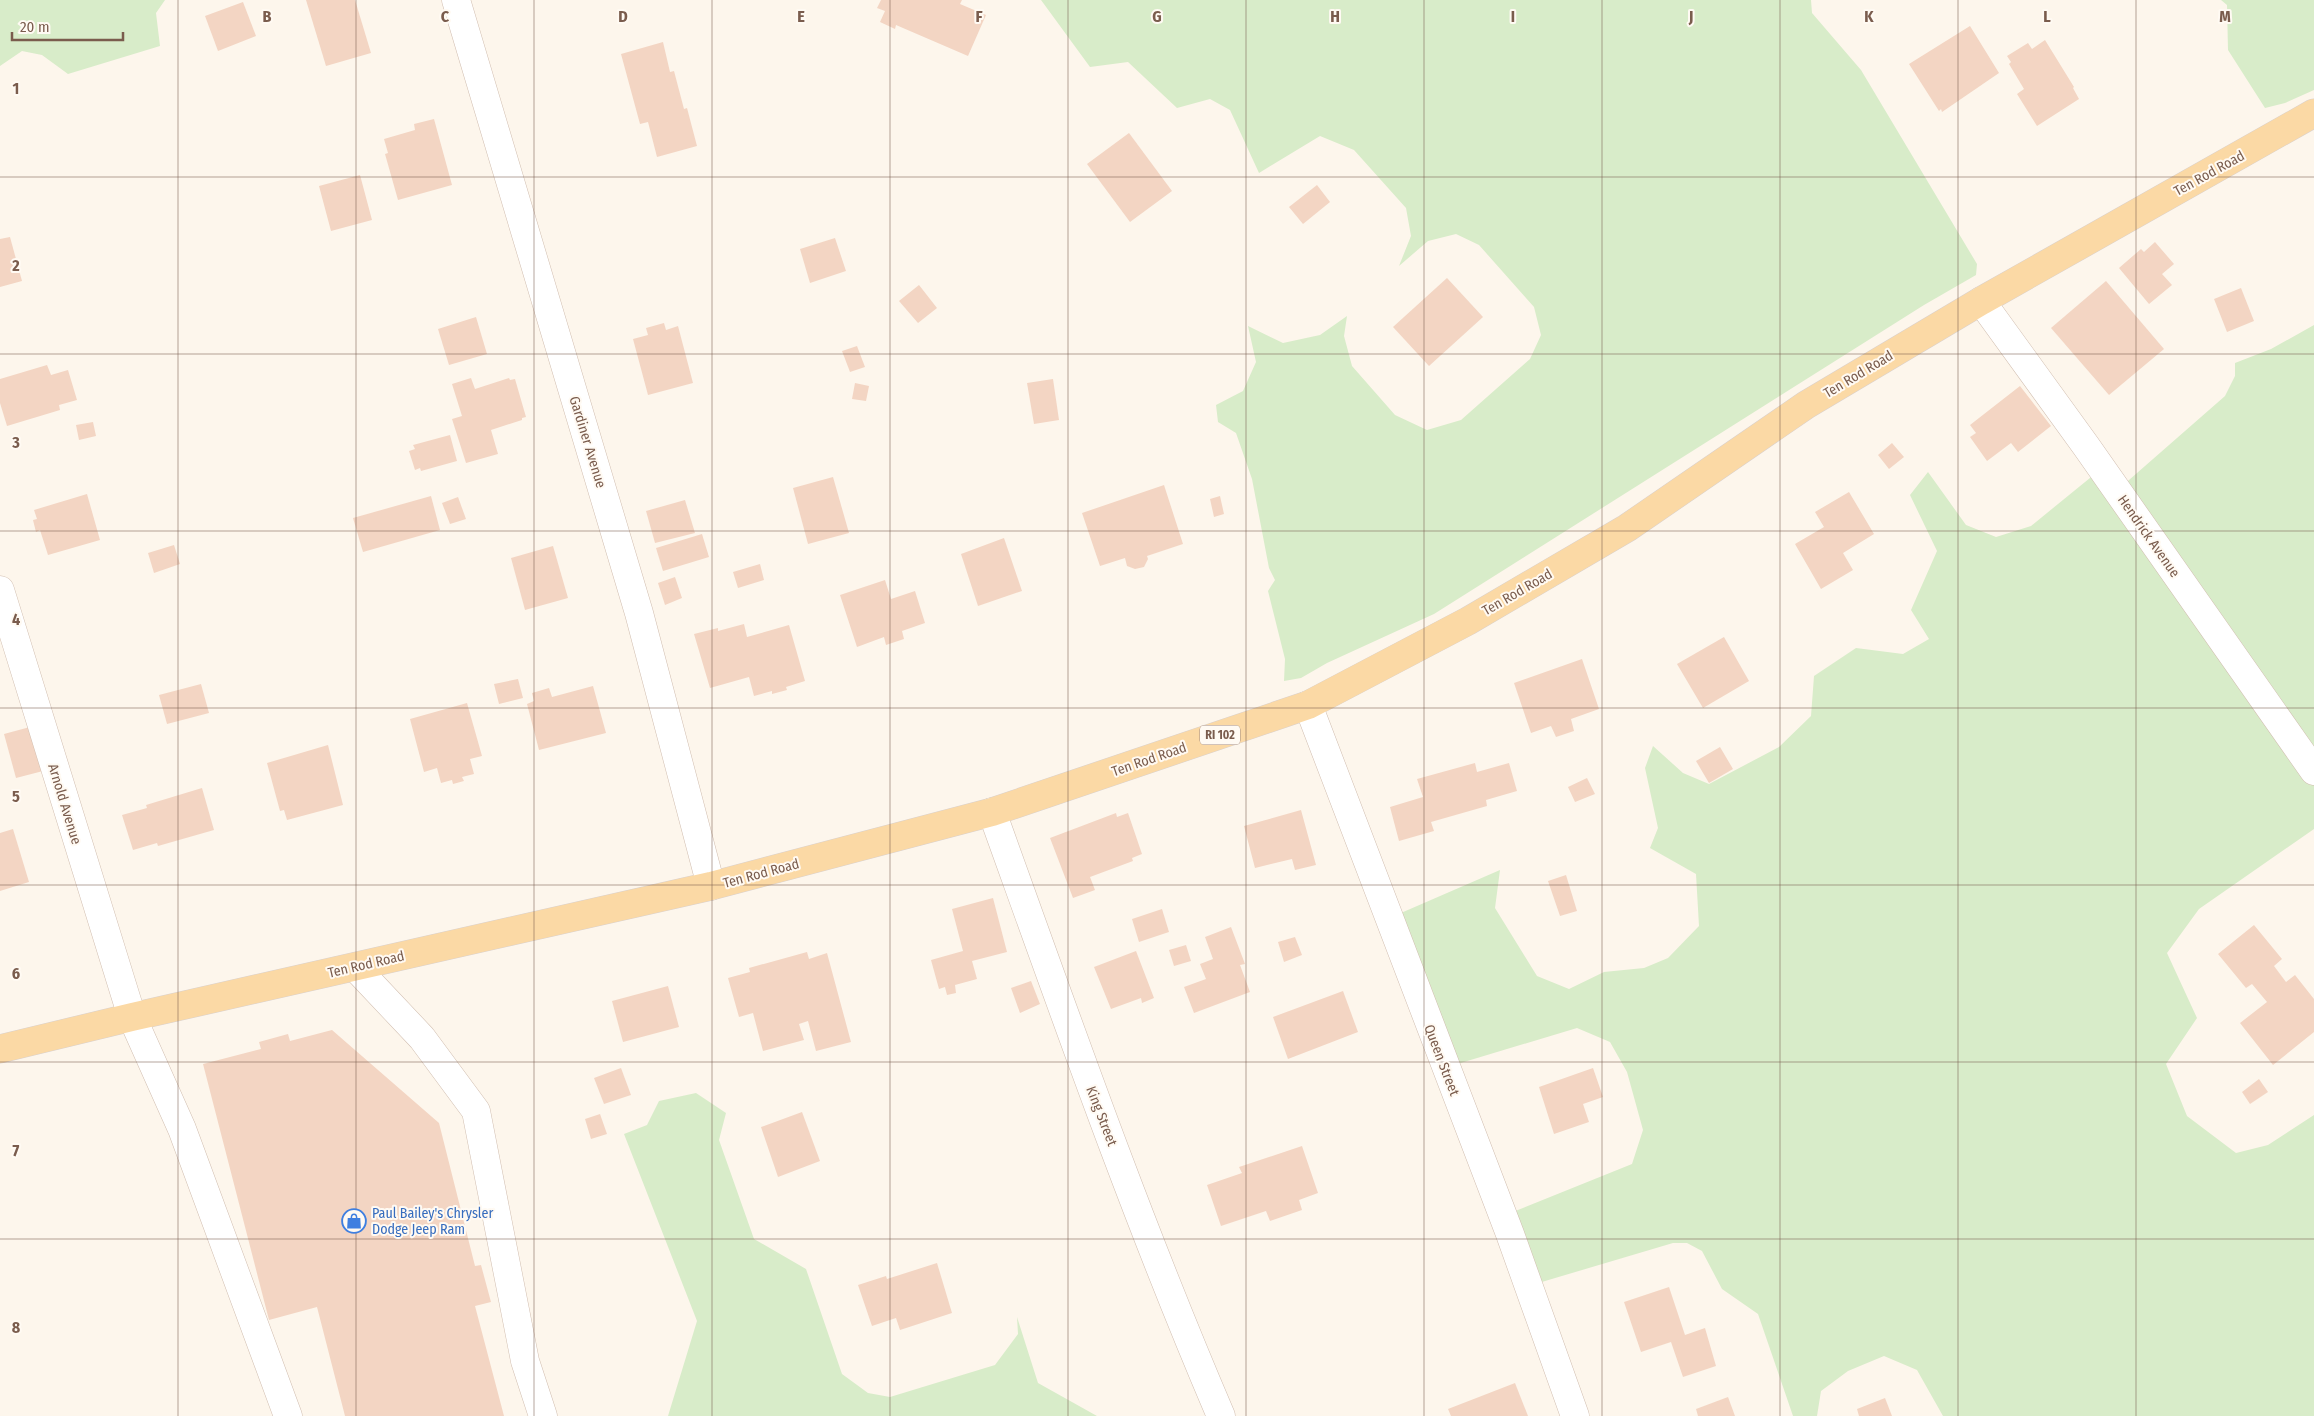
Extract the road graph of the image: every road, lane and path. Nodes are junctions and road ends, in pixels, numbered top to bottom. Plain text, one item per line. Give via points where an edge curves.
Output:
1 (456, 0) edge
2 (2314, 113) edge
3 (1981, 301) junction
4 (0, 590) edge
5 (1308, 705) junction
6 (2314, 772) edge
7 (992, 812) junction
8 (711, 886) junction
9 (355, 967) junction
10 (132, 1017) junction
11 (0, 1049) edge
12 (288, 1416) edge
13 (543, 1416) edge
14 (1221, 1416) edge
15 (1575, 1416) edge

1 - 8 street, Gardiner Avenue via 639,613
2 - 3 main road, Ten Rod Road / RI 102
3 - 5 main road, Ten Rod Road / RI 102 via 1806,405 1627,528 1468,621
3 - 6 street, Hendrick Avenue
4 - 10 street, Arnold Avenue
5 - 7 main road, Ten Rod Road / RI 102
5 - 15 street, Queen Street via 1510,1234
7 - 8 main road, Ten Rod Road / RI 102
7 - 14 street, King Street via 1097,1103 1182,1326
8 - 9 main road, Ten Rod Road / RI 102
9 - 10 main road, Ten Rod Road / RI 102
9 - 13 street via 422,1038 476,1111 525,1361
10 - 11 main road, Ten Rod Road / RI 102
10 - 12 street, Arnold Avenue via 182,1128

